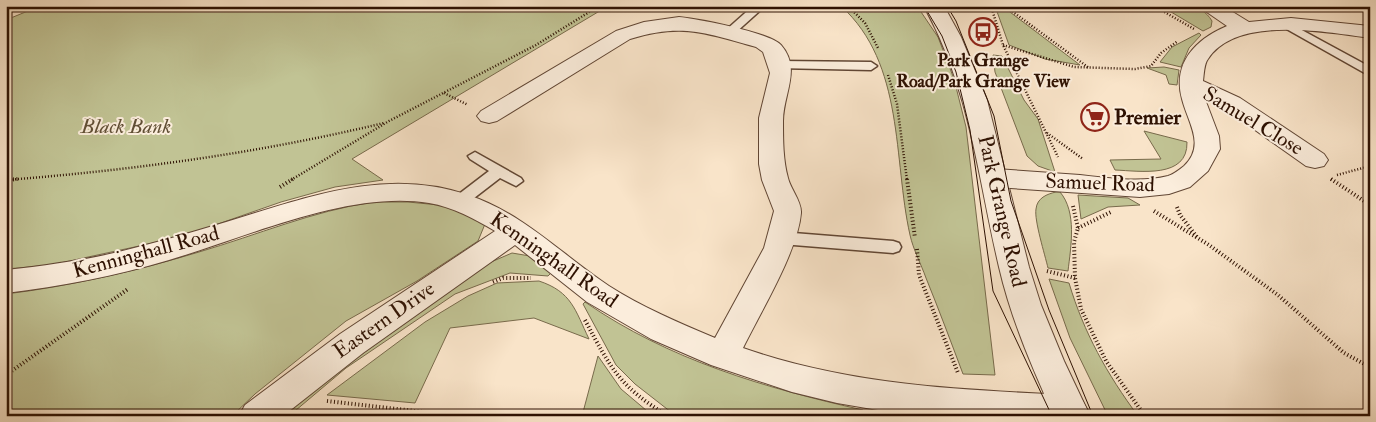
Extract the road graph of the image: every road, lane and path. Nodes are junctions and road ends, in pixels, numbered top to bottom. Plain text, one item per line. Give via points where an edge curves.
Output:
1 (599, 6) edge
2 (760, 6) edge
3 (848, 6) edge
4 (934, 6) edge
5 (991, 6) edge
6 (1004, 6) edge
7 (1154, 6) edge
8 (1208, 6) edge
9 (1287, 25) junction
10 (1243, 27) junction
11 (730, 32) junction
12 (1365, 33) edge
13 (1192, 35) dead end
14 (1185, 37) dead end
15 (1003, 45) junction
16 (882, 55) dead end
17 (780, 65) junction
18 (871, 66) dead end
19 (886, 68) dead end
20 (1090, 69) junction
21 (1370, 72) edge
22 (1191, 84) junction
23 (489, 116) dead end
24 (389, 121) junction
25 (1047, 133) junction
26 (475, 156) dead end
27 (1315, 160) dead end
28 (1086, 161) dead end
29 (1370, 166) edge
30 (499, 171) junction
31 (996, 178) junction
32 (6, 180) edge
33 (516, 181) dead end
34 (1068, 183) junction
35 (460, 201) junction
36 (1175, 202) dead end
37 (1370, 205) edge
38 (1148, 206) dead end
39 (265, 219) junction
40 (516, 231) junction
41 (781, 238) junction
42 (1198, 239) junction
43 (893, 248) dead end
44 (153, 254) junction
45 (1038, 269) dead end
46 (1076, 278) junction
47 (6, 282) edge
48 (582, 315) dead end
49 (722, 355) junction
50 (1370, 367) edge
51 (6, 375) edge
52 (961, 379) dead end
53 (324, 400) dead end
54 (1370, 411) edge
55 (1071, 413) edge
56 (257, 416) edge
57 (459, 416) edge
58 (668, 416) edge
59 (1145, 416) edge
60 (1349, 416) edge

1 - 24 path via 536,45
2 - 11 lane
3 - 16 path via 865,23
4 - 31 street, Park Grange Road via 950,32 975,95
5 - 15 path
6 - 20 path
7 - 13 path via 1199,32
8 - 10 street
9 - 10 street, Samuel Road
9 - 12 street, Samuel Road
9 - 21 lane
10 - 22 street, Samuel Road via 1212,39 1204,47 1194,63
11 - 17 street via 772,48
11 - 23 street via 696,23 681,23 630,33
14 - 20 path via 1161,53 1151,66
15 - 20 path via 1061,64
15 - 25 path
17 - 18 lane
17 - 41 street via 772,118 772,164 788,211
19 - 52 path via 897,104 907,166 919,274
22 - 27 street, Samuel Close via 1232,103
22 - 34 street, Samuel Road via 1194,107 1208,142 1206,154 1191,174 1180,181 1156,186 1123,188
24 - 32 path via 277,148 184,163 98,174
24 - 39 path via 269,194
25 - 28 path
25 - 34 path
26 - 30 lane
29 - 37 path via 1330,178
30 - 33 lane
30 - 35 lane
31 - 34 street, Samuel Road
31 - 55 street, Park Grange Road via 1023,300
34 - 46 path via 1078,228 1074,242
35 - 39 street, Kenninghall Road via 428,194 365,193 314,203
35 - 40 street, Kenninghall Road
36 - 42 path via 1180,215
38 - 42 path via 1163,219
39 - 44 street, Kenninghall Road
40 - 49 street, Kenninghall Road via 620,308
40 - 56 street, Eastern Drive via 382,320
41 - 43 lane
41 - 49 street
42 - 50 path via 1278,295 1344,353
44 - 47 street, Kenninghall Road via 89,269
44 - 51 path via 144,277
45 - 46 path
46 - 59 path via 1081,309 1106,362
48 - 58 path via 624,384
49 - 55 street, Kenninghall Road via 826,386 910,400
53 - 57 path
54 - 60 path

